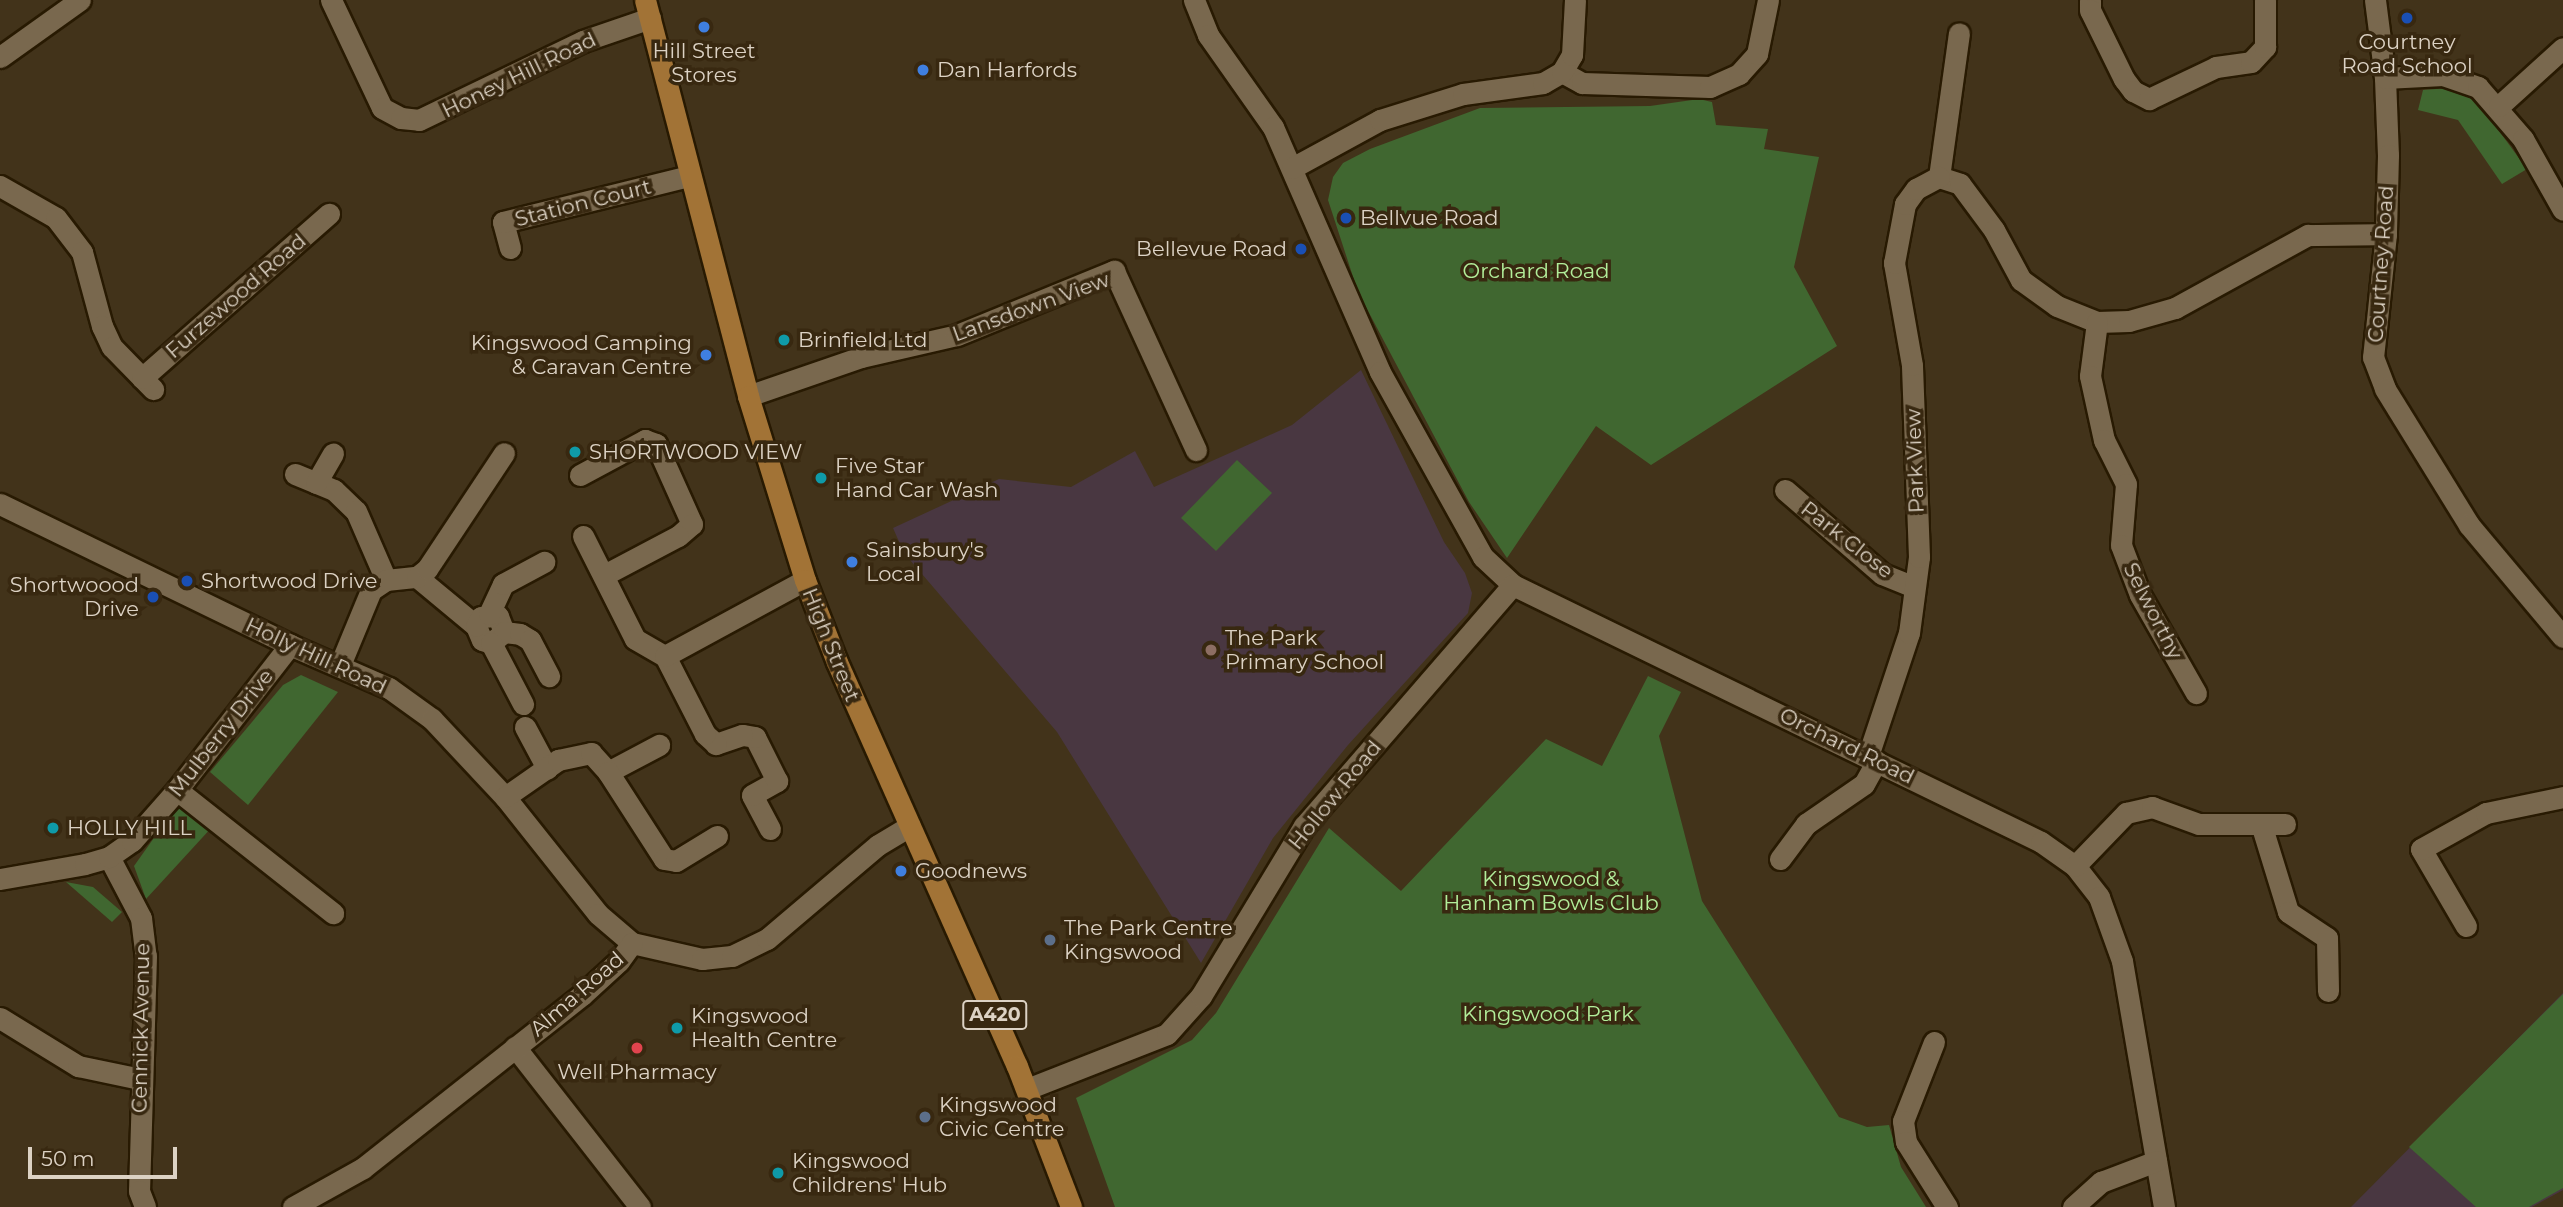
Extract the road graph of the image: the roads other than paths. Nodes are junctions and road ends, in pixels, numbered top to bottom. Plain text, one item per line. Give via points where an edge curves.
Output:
1 (80, 0) edge
2 (331, 0) edge
3 (1194, 0) edge
4 (1576, 0) edge
5 (1768, 0) edge
6 (2090, 0) edge
7 (2265, 0) edge
8 (2375, 0) edge
9 (647, 9) edge
10 (1959, 33) dead end
11 (2563, 48) edge
12 (0, 57) edge
13 (1562, 72) junction
14 (2385, 78) junction
15 (2499, 106) junction
16 (1292, 168) junction
17 (689, 176) junction
18 (1939, 177) junction
19 (0, 186) edge
20 (2563, 210) edge
21 (329, 214) dead end
22 (2386, 234) junction
23 (510, 248) dead end
24 (2097, 322) junction
25 (748, 396) junction
26 (1196, 450) dead end
27 (333, 453) dead end
28 (504, 453) dead end
29 (295, 474) dead end
30 (580, 475) dead end
31 (316, 483) junction
32 (1784, 490) dead end
33 (3, 514) edge
34 (583, 536) dead end
35 (544, 562) dead end
36 (604, 575) junction
37 (417, 578) junction
38 (386, 580) junction
39 (805, 580) junction
40 (1513, 585) junction
41 (1912, 586) junction
42 (482, 620) junction
43 (2563, 636) edge
44 (497, 638) junction
45 (290, 645) junction
46 (665, 656) junction
47 (340, 665) junction
48 (549, 676) dead end
49 (2196, 693) dead end
50 (523, 704) dead end
51 (525, 727) dead end
52 (659, 745) dead end
53 (1872, 758) junction
54 (547, 768) junction
55 (608, 772) junction
56 (177, 790) junction
57 (505, 797) junction
58 (2563, 797) edge
59 (2261, 824) junction
60 (2285, 824) dead end
61 (910, 826) junction
62 (770, 829) dead end
63 (717, 836) dead end
64 (109, 856) junction
65 (1780, 859) dead end
66 (2075, 866) junction
67 (0, 879) edge
68 (333, 914) dead end
69 (2466, 926) dead end
70 (632, 943) junction
71 (2328, 990) dead end
72 (0, 1018) edge
73 (1934, 1042) dead end
74 (515, 1047) junction
75 (140, 1079) junction
76 (1027, 1089) junction
77 (2156, 1161) junction
78 (145, 1207) edge
79 (293, 1207) edge
80 (640, 1207) edge
81 (1071, 1207) edge
82 (1947, 1207) edge
83 (2073, 1207) edge
84 (2164, 1207) edge

1 - 12 street
2 - 9 street, Honey Hill Road via 382,108 401,118 419,120
3 - 16 street, Orchard Road via 1208,35 1273,127
4 - 13 street via 1572,55
5 - 13 street via 1757,54 1739,74 1710,87 1582,83
6 - 7 street via 2090,10 2124,79 2133,92 2149,99 2216,67 2250,62 2265,47
8 - 14 street, Courtney Road
9 - 17 main road, High Street / A420
10 - 18 street
11 - 15 street
13 - 16 street via 1543,83 1463,94 1380,120
14 - 15 street via 2443,75 2478,87
14 - 22 street, Courtney Road
15 - 20 street
16 - 40 street, Orchard Road via 1380,372 1483,557
17 - 23 street, Station Court via 503,222
17 - 25 main road, High Street / A420
18 - 24 street via 1960,184 1994,230 2021,280 2057,306
18 - 41 street, Park View via 1916,189 1905,204 1895,263 1912,365 1919,557
19 - 21 street, Furzewood Road via 56,218 82,253 112,347 148,383
22 - 24 street via 2308,235 2175,308 2129,321
22 - 43 street, Courtney Road via 2374,357 2385,389 2469,525
24 - 49 street, Selworthy via 2090,376 2104,440 2126,484 2121,545 2140,595
25 - 26 street, Lansdown View via 861,357 957,335 1114,271
25 - 39 main road, High Street / A420
27 - 31 street
28 - 37 street
29 - 31 street
30 - 36 street via 645,440 656,444 692,524
31 - 38 street via 334,490 356,511
32 - 41 street, Park Close via 1882,574
33 - 45 street, Holly Hill Road
34 - 36 street
35 - 42 street via 503,584
36 - 46 street via 635,639
37 - 38 street
37 - 42 street
38 - 47 street via 371,590
39 - 46 street
39 - 61 main road, High Street / A420
40 - 53 street, Orchard Road
40 - 76 street, Hollow Road via 1304,825 1201,996 1167,1034
41 - 53 street, Park View via 1909,632
42 - 44 street via 482,640
44 - 48 street via 520,634 530,640
44 - 50 street
45 - 47 street, Holly Hill Road
45 - 56 street, Mulberry Drive
46 - 62 street via 705,734 716,744 742,735 755,737 777,781 752,794
47 - 57 street, Holly Hill Road via 389,688 432,719
51 - 54 street
52 - 55 street
53 - 65 street, Park View via 1864,784 1806,824
53 - 66 street, Orchard Road via 2041,842
54 - 55 street via 578,752 591,753
54 - 57 street
55 - 63 street via 664,859 676,861
56 - 64 street, Mulberry Drive via 132,841
56 - 68 street
57 - 70 street, Holly Hill Road via 598,915
58 - 69 street via 2486,813 2421,849
59 - 60 street
59 - 66 street via 2199,824 2152,807 2126,813
59 - 71 street via 2288,912 2327,938
61 - 70 street, Alma Road via 878,845 767,939 732,956 702,959
61 - 76 main road, High Street / A420
64 - 67 street, Mulberry Drive
64 - 75 street, Cennick Avenue via 141,918 146,956
66 - 77 street, Orchard Road via 2099,897 2114,929
70 - 74 street, Alma Road via 582,995
72 - 75 street via 78,1066
73 - 82 street via 1903,1121 1906,1143
74 - 79 street, Alma Road via 363,1168
74 - 80 street
75 - 78 street, Cennick Avenue via 139,1191
76 - 81 main road, High Street / A420
77 - 83 street via 2101,1182
77 - 84 street, Orchard Road

